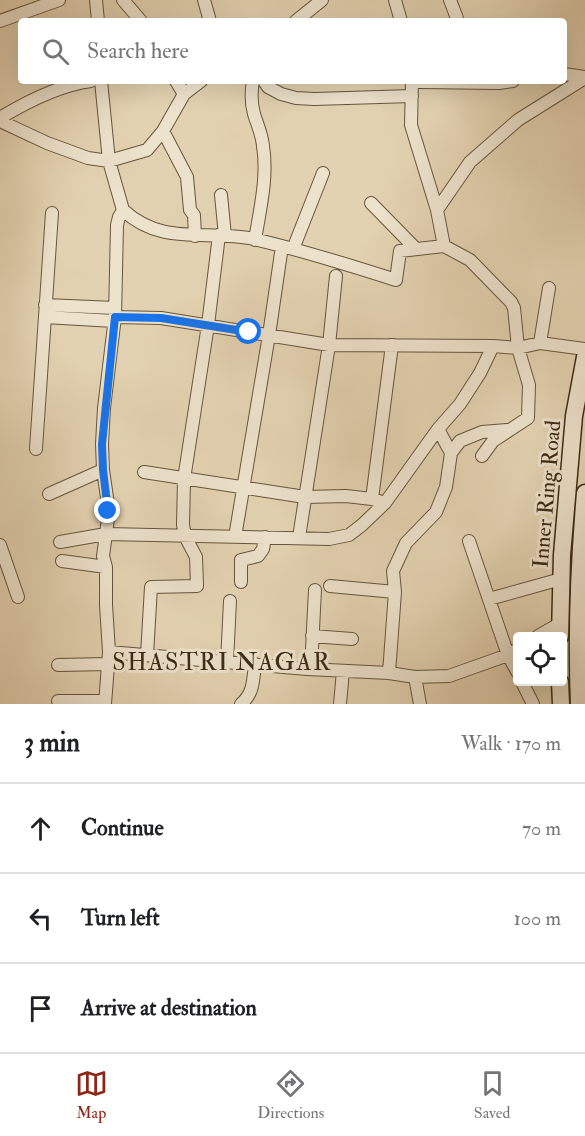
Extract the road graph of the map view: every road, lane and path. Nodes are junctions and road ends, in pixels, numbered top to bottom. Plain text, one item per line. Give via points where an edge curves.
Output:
1 (59, 0) edge
2 (96, 0) edge
3 (123, 0) edge
4 (204, 0) edge
5 (322, 0) edge
6 (395, 0) edge
7 (450, 0) edge
8 (98, 18) edge
9 (138, 18) edge
10 (209, 18) edge
11 (300, 18) edge
12 (400, 18) edge
13 (457, 18) edge
14 (0, 21) edge
15 (567, 75) edge
16 (585, 78) edge
17 (43, 84) edge
18 (73, 84) edge
19 (101, 84) edge
20 (178, 84) edge
21 (197, 84) edge
22 (252, 84) edge
23 (266, 84) edge
24 (412, 84) edge
25 (45, 94) junction
26 (184, 94) junction
27 (412, 96) junction
28 (0, 119) edge
29 (163, 132) junction
30 (109, 161) junction
31 (323, 173) dead end
32 (220, 195) dead end
33 (371, 203) dead end
34 (123, 210) junction
35 (437, 210) junction
36 (52, 213) dead end
37 (222, 235) junction
38 (195, 236) junction
39 (255, 240) junction
40 (444, 246) junction
41 (287, 248) junction
42 (417, 249) junction
43 (336, 276) dead end
44 (549, 288) dead end
45 (45, 311) junction
46 (114, 315) junction
47 (207, 326) junction
48 (269, 335) junction
49 (540, 343) junction
50 (329, 345) junction
51 (392, 345) junction
52 (493, 346) junction
53 (518, 348) junction
54 (585, 349) edge
55 (585, 357) edge
56 (438, 429) junction
57 (510, 430) junction
58 (36, 449) dead end
59 (451, 453) junction
60 (482, 456) dead end
61 (103, 470) junction
62 (144, 472) dead end
63 (184, 479) junction
64 (243, 487) junction
65 (585, 493) edge
66 (49, 494) dead end
67 (305, 497) junction
68 (372, 499) junction
69 (385, 503) junction
70 (236, 531) dead end
71 (300, 531) dead end
72 (106, 534) junction
73 (185, 536) junction
74 (265, 537) junction
75 (469, 541) dead end
76 (60, 542) dead end
77 (0, 545) edge
78 (62, 561) dead end
79 (582, 561) edge
80 (106, 567) junction
81 (561, 579) junction
82 (241, 582) dead end
83 (330, 586) dead end
84 (315, 590) dead end
85 (395, 592) junction
86 (18, 597) dead end
87 (489, 599) junction
88 (230, 601) dead end
89 (560, 630) edge
90 (312, 636) junction
91 (352, 639) dead end
92 (513, 652) edge
93 (147, 655) junction
94 (108, 658) junction
95 (227, 662) junction
96 (255, 664) junction
97 (58, 665) dead end
98 (310, 669) junction
99 (343, 670) junction
100 (389, 673) junction
101 (415, 677) junction
102 (524, 686) edge
103 (560, 686) edge
104 (58, 701) dead end
105 (581, 702) edge
106 (105, 703) edge
107 (241, 704) edge
108 (340, 704) edge
109 (420, 704) edge
110 (533, 704) edge
111 (561, 704) edge

1 - 14 street
2 - 8 street
3 - 9 street
4 - 10 street
5 - 11 street
6 - 12 street
7 - 13 street
15 - 16 street
16 - 35 street via 518,120 470,162
17 - 25 street
18 - 25 street
19 - 30 street
20 - 26 street
21 - 26 street
22 - 39 street via 253,112 263,146 265,181
23 - 27 street via 296,98
24 - 27 street
25 - 28 street
26 - 29 street
27 - 35 street via 411,125
28 - 30 street via 77,155
29 - 30 street via 147,150
29 - 38 street via 187,177
30 - 34 street
31 - 41 street
32 - 37 street
33 - 42 street
34 - 38 street via 158,231
34 - 46 street via 117,225
35 - 40 street
36 - 45 street
37 - 38 street
37 - 39 street
37 - 47 street
39 - 41 street
40 - 42 street
40 - 53 street via 471,260 511,302 516,313
41 - 42 street via 396,280 400,251
41 - 48 street
43 - 50 street
44 - 49 street
45 - 46 street
45 - 58 street
46 - 47 street
46 - 61 street
47 - 48 street
47 - 63 street
48 - 50 street
48 - 64 street
49 - 53 street
49 - 54 street
50 - 51 street
50 - 67 street
51 - 52 street
51 - 68 street
52 - 53 street
52 - 56 street via 460,404
53 - 57 street via 529,385 528,418
55 - 81 main road, Inner Ring Road via 574,416
56 - 59 street
56 - 69 street
57 - 59 street via 482,432 460,441
57 - 60 street
59 - 85 street via 446,487 435,512 406,543 393,572
61 - 66 street
61 - 72 street via 108,511
62 - 63 street
63 - 64 street
63 - 73 street
64 - 67 street
64 - 70 street
65 - 79 main road, Inner Ring Road
67 - 68 street
67 - 71 street
68 - 69 street
69 - 74 street via 349,535 329,539
72 - 73 street
72 - 76 street
72 - 80 street
73 - 74 street
73 - 93 street via 196,556 197,586 151,587
74 - 82 street via 258,556 240,560
75 - 87 street
77 - 86 street
78 - 80 street
79 - 105 main road, Inner Ring Road via 578,677
80 - 94 street
81 - 87 street
81 - 89 main road, Inner Ring Road
83 - 85 street
84 - 90 street
85 - 100 street
87 - 92 street
88 - 95 street
90 - 91 street
90 - 98 street
92 - 101 street via 449,676
93 - 94 street
93 - 95 street
94 - 97 street
94 - 106 street
95 - 96 street
96 - 98 street
96 - 107 street via 251,692
98 - 99 street
99 - 100 street
99 - 108 street
100 - 101 street
101 - 109 street
102 - 110 street
103 - 111 main road
104 - 106 street

